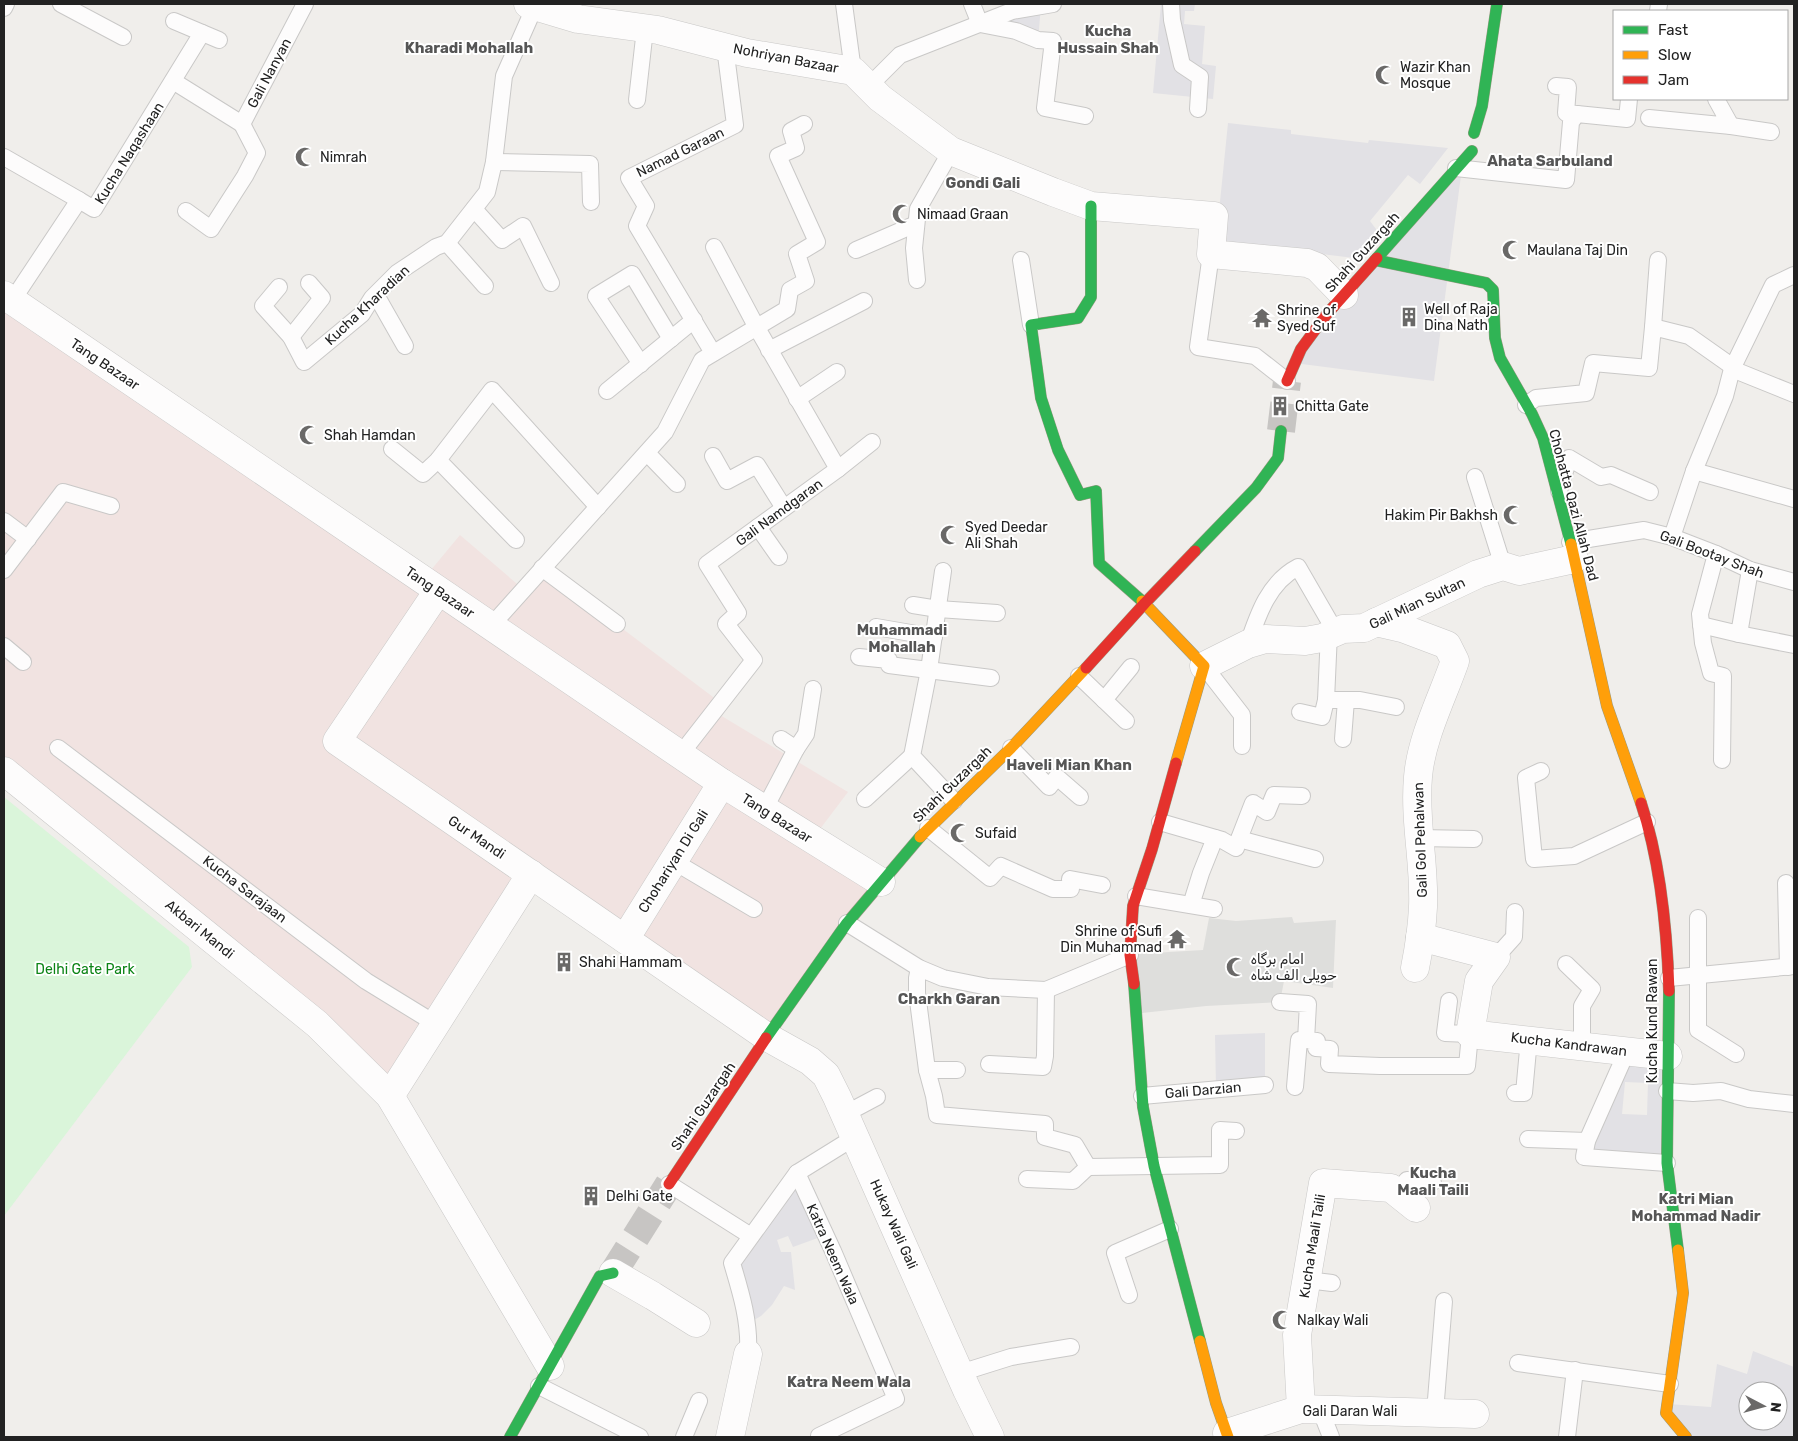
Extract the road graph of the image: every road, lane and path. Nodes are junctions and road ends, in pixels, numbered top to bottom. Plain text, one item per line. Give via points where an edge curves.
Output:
1 (6, 4) edge
2 (60, 4) edge
3 (305, 4) edge
4 (844, 4) edge
5 (972, 4) edge
6 (1053, 4) edge
7 (1171, 4) edge
8 (1497, 4) edge
9 (532, 5) edge
10 (4, 8) edge
11 (590, 12) edge
12 (174, 21) dead end
13 (980, 24) junction
14 (645, 29) junction
15 (202, 33) junction
16 (123, 38) dead end
17 (220, 40) dead end
18 (725, 46) junction
19 (861, 79) junction
20 (173, 81) junction
21 (1556, 86) dead end
22 (637, 100) dead end
23 (1628, 100) edge
24 (1717, 100) edge
25 (1198, 109) dead end
26 (1577, 114) junction
27 (1085, 116) dead end
28 (1649, 118) dead end
29 (242, 124) junction
30 (804, 124) dead end
31 (1731, 126) junction
32 (1771, 132) dead end
33 (1474, 133) dead end
34 (951, 151) junction
35 (1472, 151) dead end
36 (4, 157) edge
37 (494, 162) junction
38 (1456, 168) junction
39 (79, 200) junction
40 (591, 202) dead end
41 (1091, 206) junction
42 (474, 209) junction
43 (186, 211) dead end
44 (916, 224) junction
45 (447, 243) junction
46 (714, 247) dead end
47 (856, 250) dead end
48 (1210, 254) junction
49 (1020, 260) dead end
50 (1375, 260) junction
51 (1658, 260) dead end
52 (1794, 275) edge
53 (917, 280) dead end
54 (310, 283) dead end
55 (551, 283) dead end
56 (279, 286) dead end
57 (485, 286) dead end
58 (1344, 294) junction
59 (376, 295) junction
60 (8, 298) edge
61 (864, 301) dead end
62 (694, 320) junction
63 (1031, 325) junction
64 (1653, 327) junction
65 (757, 328) junction
66 (291, 338) junction
67 (671, 339) junction
68 (405, 346) dead end
69 (769, 350) junction
70 (713, 352) junction
71 (641, 364) junction
72 (1732, 368) junction
73 (837, 372) dead end
74 (1287, 381) joint
75 (607, 391) dead end
76 (1794, 394) edge
77 (797, 399) junction
78 (1526, 405) junction
79 (1281, 431) tunnel mouth
80 (872, 442) dead end
81 (392, 448) dead end
82 (646, 453) junction
83 (713, 456) dead end
84 (438, 460) junction
85 (838, 469) junction
86 (1694, 471) junction
87 (1475, 477) dead end
88 (677, 484) dead end
89 (1650, 492) dead end
90 (1558, 496) junction
91 (1794, 498) edge
92 (111, 506) dead end
93 (598, 508) junction
94 (784, 508) junction
95 (4, 521) edge
96 (758, 527) junction
97 (1672, 537) junction
98 (28, 539) junction
99 (516, 540) dead end
100 (1572, 550) junction
101 (1716, 554) junction
102 (779, 557) dead end
103 (1503, 566) junction
104 (542, 568) junction
105 (4, 570) edge
106 (943, 570) dead end
107 (1750, 570) junction
108 (1794, 582) edge
109 (438, 591) junction
110 (1145, 603) junction
111 (913, 605) dead end
112 (938, 609) junction
113 (997, 613) dead end
114 (1376, 622) junction
115 (618, 624) dead end
116 (1701, 625) junction
117 (491, 626) junction
118 (876, 627) dead end
119 (1332, 632) junction
120 (1739, 634) junction
121 (934, 637) junction
122 (1248, 644) junction
123 (1794, 645) edge
124 (4, 646) edge
125 (859, 657) dead end
126 (23, 662) dead end
127 (1204, 666) junction
128 (1130, 667) dead end
129 (929, 670) junction
130 (1079, 676) junction
131 (991, 678) dead end
132 (813, 689) dead end
133 (1104, 700) junction
134 (1326, 700) junction
135 (1346, 700) junction
136 (1396, 707) dead end
137 (1300, 712) dead end
138 (1126, 721) dead end
139 (782, 739) dead end
140 (1343, 739) dead end
141 (1242, 746) dead end
142 (58, 748) dead end
143 (1011, 748) junction
144 (796, 749) junction
145 (680, 755) junction
146 (912, 756) junction
147 (1722, 760) dead end
148 (4, 771) edge
149 (1541, 771) dead end
150 (722, 783) junction
151 (1302, 796) dead end
152 (1080, 797) dead end
153 (865, 799) dead end
154 (954, 802) junction
155 (764, 810) junction
156 (1160, 822) junction
157 (1647, 822) junction
158 (928, 828) junction
159 (1215, 838) junction
160 (1419, 838) junction
161 (1239, 839) junction
162 (1474, 839) dead end
163 (1315, 859) dead end
164 (673, 861) junction
165 (531, 874) junction
166 (881, 882) junction
167 (1786, 883) dead end
168 (1102, 885) dead end
169 (1136, 896) junction
170 (1192, 905) junction
171 (754, 909) dead end
172 (1214, 909) dead end
173 (1515, 912) dead end
174 (1698, 918) dead end
175 (847, 924) junction
176 (1420, 937) junction
177 (625, 940) junction
178 (1130, 955) junction
179 (1496, 957) junction
180 (1566, 964) dead end
181 (1791, 966) edge
182 (919, 968) junction
183 (1416, 968) dead end
184 (1698, 975) junction
185 (1669, 978) junction
186 (1046, 990) junction
187 (1449, 1001) dead end
188 (1280, 1002) dead end
189 (436, 1024) junction
190 (1470, 1034) junction
191 (767, 1037) junction
192 (1306, 1040) junction
193 (1529, 1040) junction
194 (1582, 1046) junction
195 (1627, 1051) junction
196 (1736, 1054) dead end
197 (1668, 1056) junction
198 (990, 1064) dead end
199 (927, 1070) junction
200 (958, 1070) dead end
201 (1265, 1085) dead end
202 (1295, 1088) dead end
203 (1667, 1091) junction
204 (1515, 1093) dead end
205 (390, 1096) junction
206 (1142, 1096) junction
207 (877, 1097) dead end
208 (1794, 1104) edge
209 (850, 1125) junction
210 (1236, 1132) dead end
211 (1528, 1139) dead end
212 (1587, 1141) junction
213 (1667, 1163) junction
214 (1154, 1166) junction
215 (1088, 1167) junction
216 (797, 1173) junction
217 (1027, 1179) dead end
218 (1433, 1182) dead end
219 (669, 1184) joint
220 (1406, 1200) joint
221 (1170, 1229) junction
222 (751, 1236) junction
223 (613, 1273) joint
224 (1129, 1295) dead end
225 (1444, 1302) dead end
226 (696, 1323) dead end
227 (1071, 1347) dead end
228 (748, 1354) joint
229 (1518, 1364) dead end
230 (1575, 1370) junction
231 (960, 1374) junction
232 (544, 1376) junction
233 (1670, 1384) junction
234 (698, 1401) dead end
235 (1311, 1409) junction
236 (1435, 1412) junction
237 (1476, 1414) dead end
238 (1228, 1435) edge
239 (510, 1437) edge
240 (640, 1437) edge
241 (684, 1437) edge
242 (729, 1437) edge
243 (819, 1437) edge
244 (990, 1437) edge
245 (1331, 1437) edge
246 (1567, 1437) edge
247 (1686, 1437) edge

1 - 10 lane
2 - 16 lane
3 - 29 lane, Gali Nanyan
4 - 19 lane
5 - 13 lane
6 - 13 lane via 1012,11
7 - 25 lane via 1182,65 1200,76
8 - 33 street via 1482,106
9 - 11 street, Nohriyan Bazaar via 578,19
9 - 37 lane, Kucha Kharadian via 504,76
11 - 14 street, Nohriyan Bazaar
12 - 15 lane
13 - 19 lane via 900,55
13 - 27 lane via 1053,41 1045,108
14 - 18 street, Nohriyan Bazaar
14 - 22 lane
15 - 17 lane
15 - 20 lane
18 - 19 street, Nohriyan Bazaar
18 - 62 lane, Namad Garaan via 735,125 629,178 646,206 637,226
19 - 34 street via 880,98
20 - 29 lane, Gali Nanyan
20 - 39 lane, Kucha Naqashaan via 94,209
21 - 26 lane via 1568,87 1566,112
23 - 26 lane via 1627,119
24 - 31 lane
26 - 38 lane via 1570,122 1566,180
28 - 31 lane
29 - 43 lane via 257,153 211,229
30 - 65 lane via 791,130 796,148 778,156 817,242 798,254 806,281 790,290 787,309
31 - 32 lane
34 - 41 street
34 - 44 lane via 918,210
35 - 38 street, Shahi Guzargah
36 - 39 lane
37 - 40 lane via 590,164
37 - 42 lane, Kucha Kharadian via 487,192
38 - 50 street, Shahi Guzargah
39 - 60 lane, Kucha Naqashaan
41 - 48 street via 1214,216
41 - 63 street via 1091,297 1078,318
42 - 45 lane, Kucha Kharadian
42 - 55 lane via 502,240 523,226
44 - 47 lane
44 - 53 lane
45 - 57 lane
45 - 59 lane, Kucha Kharadian via 397,273
46 - 65 lane
48 - 58 street via 1307,263 1317,267
48 - 74 lane via 1198,347 1255,356
49 - 63 lane
50 - 58 street, Shahi Guzargah
50 - 78 street, Chohatta Qazi Allah Dad via 1486,283 1493,290 1495,338 1500,358
51 - 64 lane
52 - 72 lane via 1773,285
54 - 66 lane via 322,298
56 - 66 lane, Kucha Kharadian via 263,306
58 - 74 street, Shahi Guzargah via 1301,349
59 - 66 lane, Kucha Kharadian via 362,314 304,362
59 - 68 lane
60 - 109 street, Tang Bazaar
61 - 69 lane
62 - 67 lane
62 - 70 lane, Namad Garaan
63 - 110 street via 1041,398 1058,450 1080,494 1096,491 1099,563
64 - 72 lane via 1689,336
64 - 78 lane via 1649,368 1593,364 1586,393 1536,398
65 - 69 lane
65 - 70 lane
67 - 71 lane
67 - 71 lane via 632,274 596,296
69 - 77 lane
70 - 82 lane via 702,360 665,432
71 - 75 lane
72 - 76 lane
72 - 86 lane via 1725,396
73 - 77 lane
77 - 85 lane
78 - 90 street, Chohatta Qazi Allah Dad via 1543,438
79 - 110 street, Shahi Guzargah via 1278,458 1256,488
80 - 85 lane, Gali Namdgaran
81 - 84 lane via 423,474
82 - 88 lane
82 - 93 lane
83 - 94 lane via 727,481 757,464
84 - 93 lane via 492,390
84 - 99 lane
85 - 94 lane, Gali Namdgaran
86 - 91 lane
86 - 97 lane
87 - 103 lane
89 - 90 lane via 1611,475 1601,477 1570,458
90 - 100 street, Chohatta Qazi Allah Dad
92 - 98 lane via 63,492
93 - 104 lane
94 - 96 lane, Gali Namdgaran
95 - 98 lane
96 - 102 lane
96 - 145 lane, Gali Namdgaran via 708,564 738,613 726,624 754,660
97 - 100 lane, Gali Bootay Shah via 1644,530
97 - 101 lane, Gali Bootay Shah
98 - 105 lane
100 - 103 street, Gali Mian Sultan via 1519,571
100 - 157 street, Chohatta Qazi Allah Dad via 1607,706
101 - 107 lane, Gali Bootay Shah
101 - 116 lane via 1700,614
103 - 114 street, Gali Mian Sultan via 1478,574
104 - 115 lane
104 - 117 lane
106 - 112 lane
107 - 108 lane, Gali Bootay Shah
107 - 120 lane
109 - 117 street, Tang Bazaar
109 - 165 street, Gur Mandi via 337,741
110 - 127 street
110 - 130 street, Shahi Guzargah
111 - 112 lane
112 - 113 lane
112 - 121 lane
114 - 119 street, Gali Mian Sultan via 1364,628 1342,628
114 - 160 street, Gali Gol Pehalwan via 1402,628 1447,646 1455,661 1422,749 1416,815
116 - 120 lane
116 - 147 lane via 1711,673 1723,676
117 - 145 street, Tang Bazaar
118 - 121 lane
119 - 122 street, Gali Mian Sultan via 1322,638 1304,641 1265,639
119 - 122 lane via 1298,567 1276,583 1262,607
119 - 134 lane
120 - 123 lane
121 - 129 lane
122 - 127 street, Gali Mian Sultan
124 - 126 lane
125 - 129 lane via 889,660 889,665
127 - 141 lane via 1242,715
127 - 156 street
128 - 133 lane
129 - 131 lane
129 - 146 lane
130 - 133 lane
130 - 143 street, Shahi Guzargah
132 - 144 lane via 806,734
133 - 138 lane
134 - 135 lane
134 - 137 lane via 1322,717
135 - 136 lane
135 - 140 lane
139 - 144 lane
142 - 189 lane, Kucha Sarajaan via 366,981
143 - 152 lane via 1049,787 1057,778
143 - 154 street, Shahi Guzargah
144 - 155 lane
145 - 150 street, Tang Bazaar
146 - 153 lane
146 - 154 lane
148 - 205 street, Akbari Mandi via 317,1024
149 - 157 lane via 1526,778 1534,860 1574,856
150 - 155 street, Tang Bazaar
150 - 164 street, Chohariyan Di Gali
151 - 161 lane via 1274,795 1267,812 1253,803
154 - 158 street, Shahi Guzargah
155 - 166 street, Tang Bazaar
156 - 159 lane
156 - 169 street
157 - 185 street, Kucha Kund Rawan via 1659,882
158 - 166 street, Shahi Guzargah
158 - 168 lane via 990,878 1001,866 1053,889 1071,889 1070,879
159 - 161 lane via 1236,848
159 - 170 lane
160 - 162 lane
160 - 176 street, Gali Gol Pehalwan via 1423,906
161 - 163 lane
164 - 171 lane
164 - 177 street, Chohariyan Di Gali
165 - 177 street, Gur Mandi
165 - 189 street
166 - 175 street, Shahi Guzargah
167 - 181 lane
169 - 170 lane
169 - 178 street
170 - 172 lane
173 - 179 lane via 1514,937
174 - 184 lane
175 - 182 lane
175 - 191 street, Shahi Guzargah
176 - 179 street
176 - 183 street, Gali Gol Pehalwan
177 - 191 street, Gur Mandi
178 - 186 lane
178 - 206 street
179 - 190 street via 1478,981
180 - 194 lane via 1592,989 1582,1006
181 - 184 lane
182 - 186 lane via 943,978 988,987
182 - 199 lane via 917,993
184 - 185 lane
184 - 196 lane via 1698,1030
185 - 197 street, Kucha Kund Rawan
186 - 198 lane via 1043,1067
187 - 190 lane via 1445,1033
188 - 192 lane via 1308,1004
189 - 205 street
190 - 192 lane via 1467,1066 1329,1064 1330,1049 1316,1048 1317,1041
190 - 193 street, Kucha Kandrawan
191 - 209 street, Hukay Wali Gali via 810,1061 826,1075
191 - 219 street, Shahi Guzargah
192 - 202 lane via 1299,1040
193 - 194 street, Kucha Kandrawan
193 - 204 lane via 1524,1093
194 - 195 street, Kucha Kandrawan
195 - 197 street, Kucha Kandrawan
195 - 212 lane
197 - 203 street, Kucha Kund Rawan
199 - 200 lane
199 - 215 lane via 937,1115 1045,1124 1045,1137 1075,1145
201 - 206 lane, Gali Darzian
203 - 208 lane via 1721,1091 1749,1099
203 - 213 street, Kucha Kund Rawan
205 - 232 street, Akbari Mandi
206 - 214 street
207 - 209 lane
209 - 216 lane
209 - 231 street, Hukay Wali Gali
210 - 214 lane via 1220,1130 1220,1165
211 - 212 lane
212 - 213 lane via 1584,1157
213 - 233 street via 1683,1293
214 - 215 lane
214 - 221 street
215 - 217 lane via 1073,1181
216 - 222 lane
216 - 243 lane, Katra Neem Wala via 896,1400
218 - 220 lane via 1406,1180
219 - 222 lane
220 - 235 street, Kucha Maali Taili via 1391,1188 1323,1183 1319,1281 1297,1335
221 - 224 lane via 1115,1254
221 - 238 street via 1216,1403
222 - 228 lane via 732,1263 746,1308
223 - 226 street
223 - 232 street via 600,1276
225 - 236 lane
227 - 231 lane via 1011,1357
228 - 242 street
229 - 230 lane
230 - 233 lane
230 - 246 lane
231 - 244 street, Hukay Wali Gali
232 - 239 street
232 - 240 lane
233 - 247 street via 1666,1413
234 - 241 lane
235 - 236 street, Gali Daran Wali
235 - 238 street, Gali Daran Wali
235 - 245 lane
236 - 237 street, Gali Daran Wali

